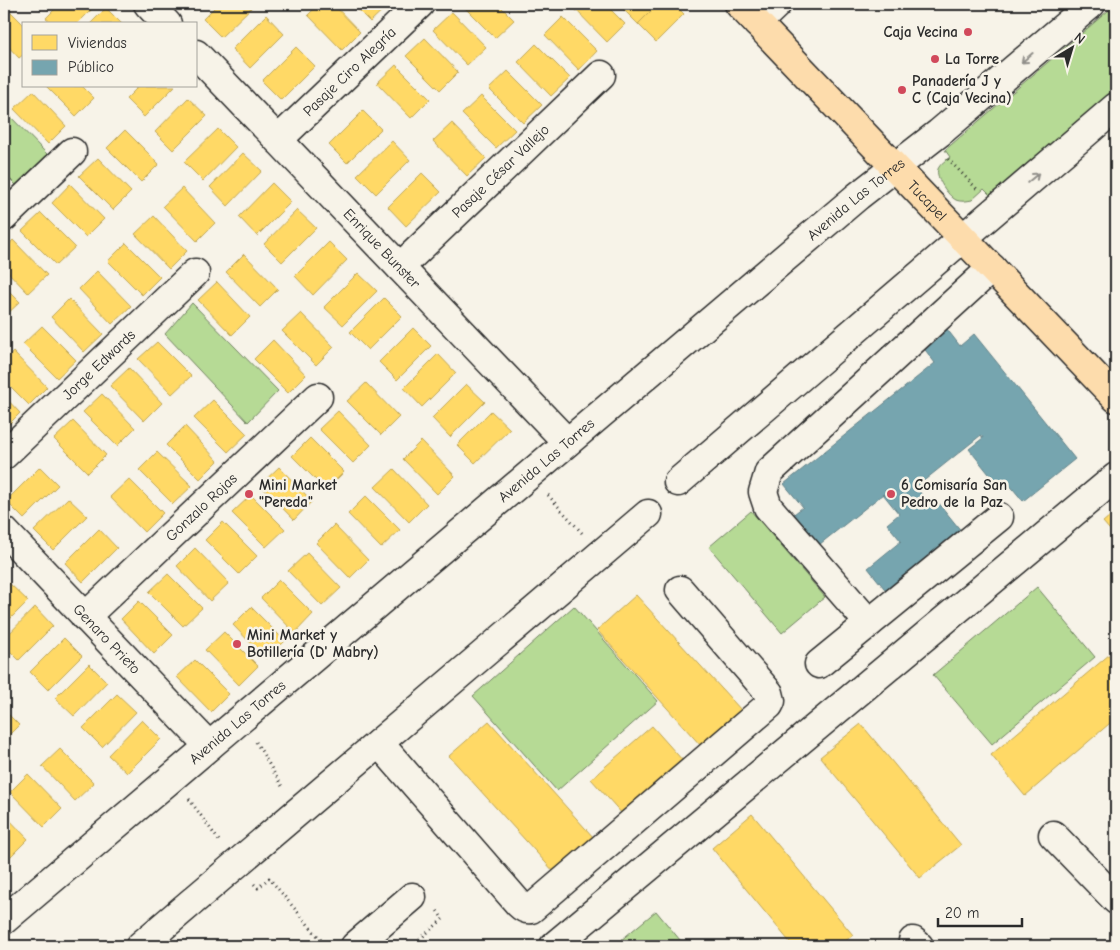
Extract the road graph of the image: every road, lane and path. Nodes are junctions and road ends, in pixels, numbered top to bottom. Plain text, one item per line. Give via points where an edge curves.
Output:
1 (420, 4) edge
2 (739, 4) edge
3 (776, 4) edge
4 (1090, 4) edge
5 (757, 23) junction
6 (198, 56) edge
7 (601, 75) dead end
8 (1116, 108) edge
9 (278, 140) junction
10 (930, 141) junction
11 (72, 152) dead end
12 (896, 167) junction
13 (996, 209) junction
14 (4, 217) edge
15 (962, 238) junction
16 (400, 267) junction
17 (992, 268) junction
18 (195, 274) dead end
19 (318, 398) dead end
20 (1116, 398) edge
21 (567, 442) junction
22 (4, 455) edge
23 (530, 474) junction
24 (1116, 477) edge
25 (678, 482) dead end
26 (648, 514) dead end
27 (1000, 517) dead end
28 (4, 531) edge
29 (600, 554) junction
30 (680, 590) dead end
31 (85, 617) junction
32 (869, 623) junction
33 (819, 664) dead end
34 (242, 718) junction
35 (379, 743) junction
36 (209, 746) junction
37 (300, 810) junction
38 (1053, 835) dead end
39 (412, 897) dead end
40 (1116, 900) edge
41 (4, 920) edge
42 (140, 946) edge
43 (355, 946) edge
44 (554, 946) edge

1 - 9 street, Pasaje Ciro Alegría
2 - 5 main road, Tucapel
3 - 5 street
4 -> 10 street, Avenida Las Torres
5 - 12 main road, Tucapel
6 - 9 street, Enrique Bunster
7 - 16 street, Pasaje César Vallejo
13 -> 8 street
9 - 16 street, Enrique Bunster
10 - 12 street, Avenida Las Torres
10 - 13 path
11 - 14 street
12 - 15 main road, Tucapel
12 - 21 street, Avenida Las Torres
13 - 15 street
15 - 17 main road, Tucapel
15 - 25 street
16 - 21 street, Enrique Bunster
17 - 20 main road, Tucapel
17 - 32 street via 769,472 763,492 768,507
18 - 22 street, Jorge Edwards
19 - 31 street, Gonzalo Rojas
21 - 23 street, Avenida Las Torres
23 - 29 path
23 - 34 street, Avenida Las Torres
24 - 44 street
26 - 29 street
27 - 32 street
28 - 31 street, Genaro Prieto
29 - 35 street
30 - 35 street via 769,693 770,706 532,908 522,908
31 - 36 street, Genaro Prieto
32 - 33 street
34 - 36 street, Avenida Las Torres
34 - 37 path via 288,796
35 - 37 street
36 - 41 street, Avenida Las Torres
37 - 42 street
38 - 40 street
39 - 43 street

